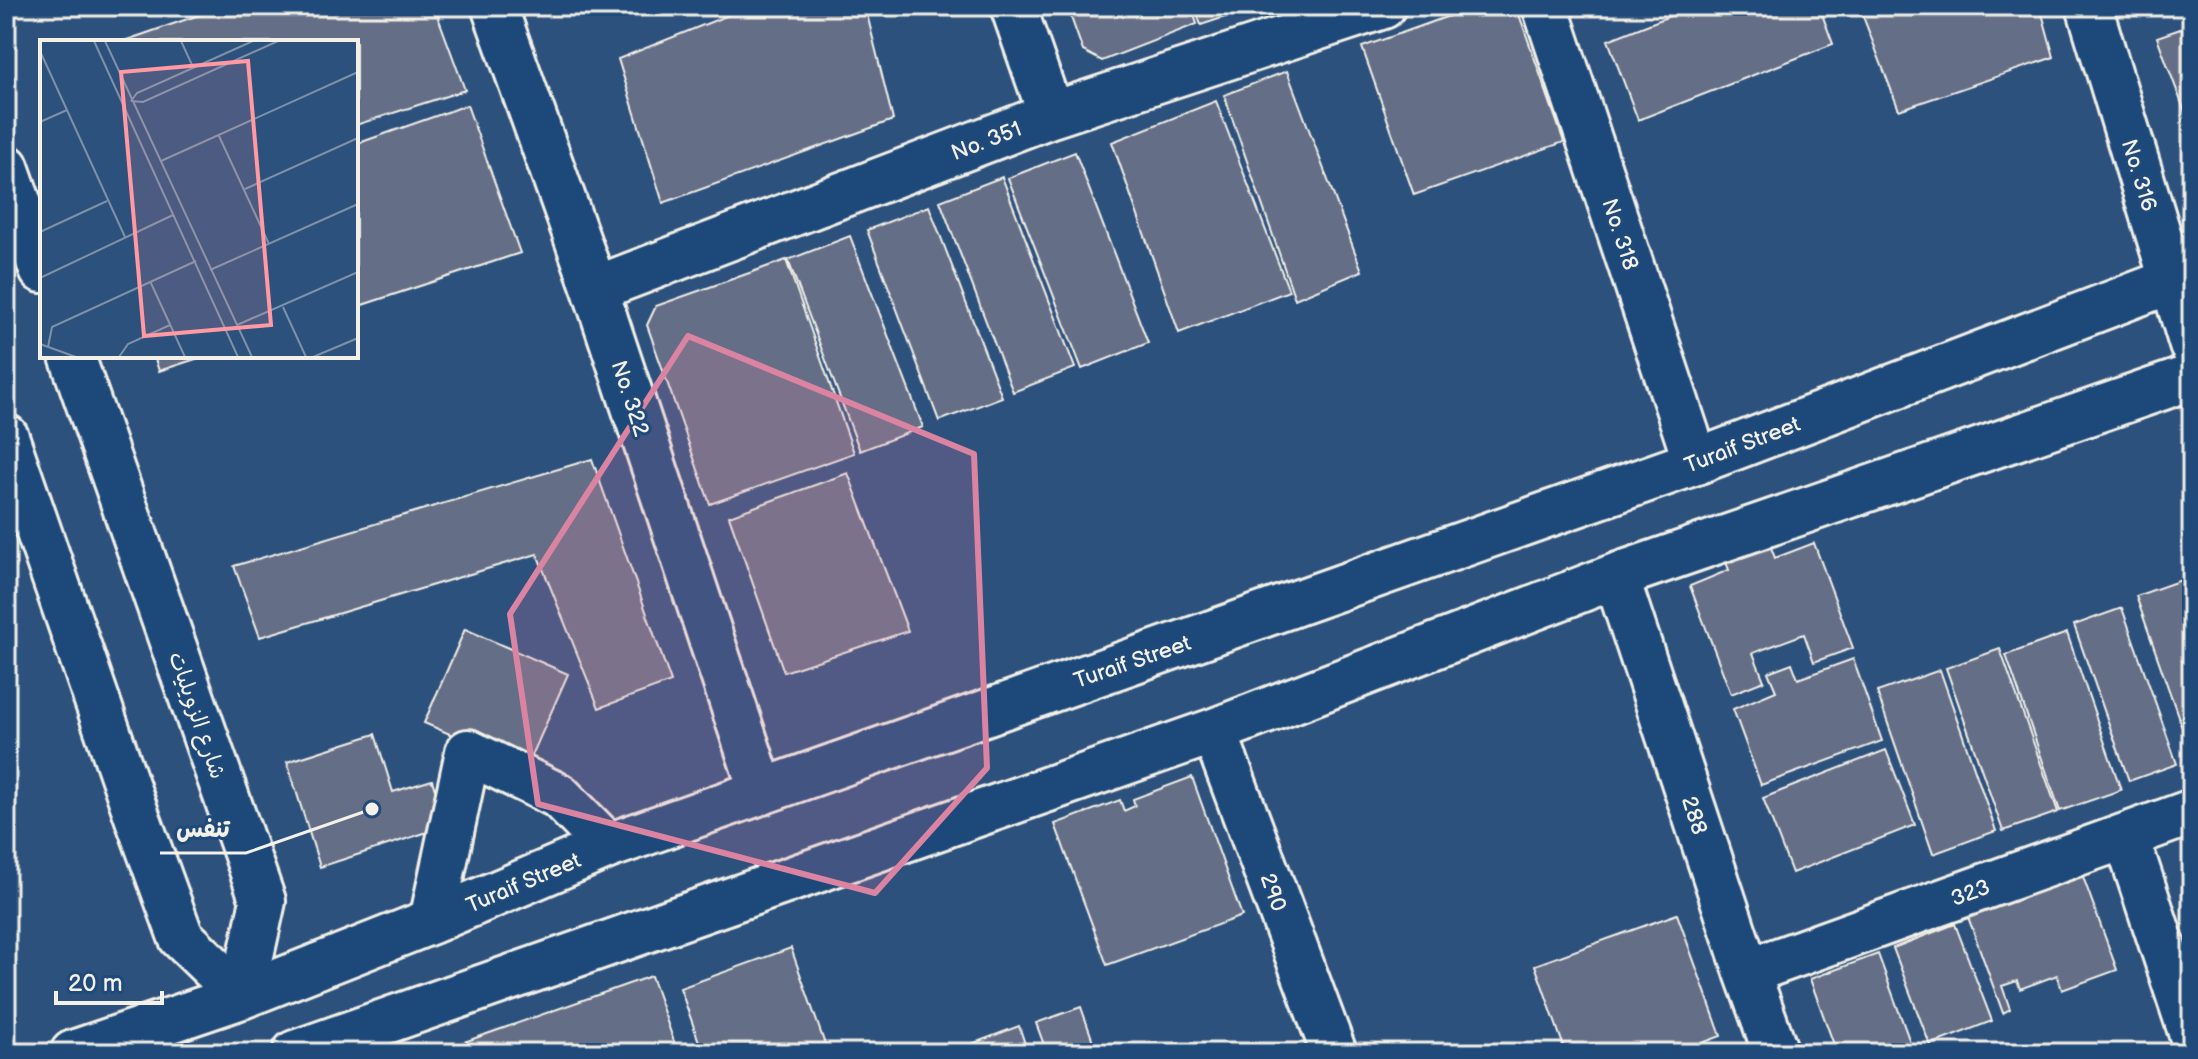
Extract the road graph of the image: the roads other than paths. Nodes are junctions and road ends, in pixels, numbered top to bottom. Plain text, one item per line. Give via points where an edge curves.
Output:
1 (494, 6) edge
2 (1013, 6) edge
3 (1383, 6) edge
4 (1545, 6) edge
5 (2089, 6) edge
6 (1051, 115) junction
7 (6, 167) edge
8 (40, 264) edge
9 (2182, 277) edge
10 (595, 289) junction
11 (2192, 345) edge
12 (73, 358) edge
13 (2192, 377) edge
14 (8, 452) edge
15 (1696, 462) junction
16 (1616, 576) junction
17 (1214, 731) junction
18 (762, 792) junction
19 (2192, 812) edge
20 (2126, 836) junction
21 (608, 846) junction
22 (432, 921) junction
23 (1747, 972) junction
24 (242, 996) junction
25 (2192, 1035) edge
26 (73, 1053) edge
27 (295, 1053) edge
28 (1334, 1053) edge
29 (1776, 1053) edge

1 - 10 street, No. 322
2 - 6 street
3 - 6 street, No. 351
4 - 15 street, No. 318
5 - 9 street, No. 316
6 - 10 street, No. 351
7 - 8 street
9 - 11 street, No. 316
9 - 15 street, Turaif Street
10 - 18 street, No. 322
12 - 24 street, شارع الزويليات via 263,901
13 - 16 street
14 - 24 street via 181,937
15 - 18 street, Turaif Street
16 - 17 street
16 - 23 street, 288
17 - 27 street
17 - 28 street, 290
18 - 21 street, Turaif Street
19 - 20 street, 323
20 - 23 street, 323
20 - 25 street
21 - 22 street, Turaif Street
21 - 22 street via 559,796 468,752
22 - 24 street, Turaif Street
23 - 29 street, 288
24 - 26 street, Turaif Street

